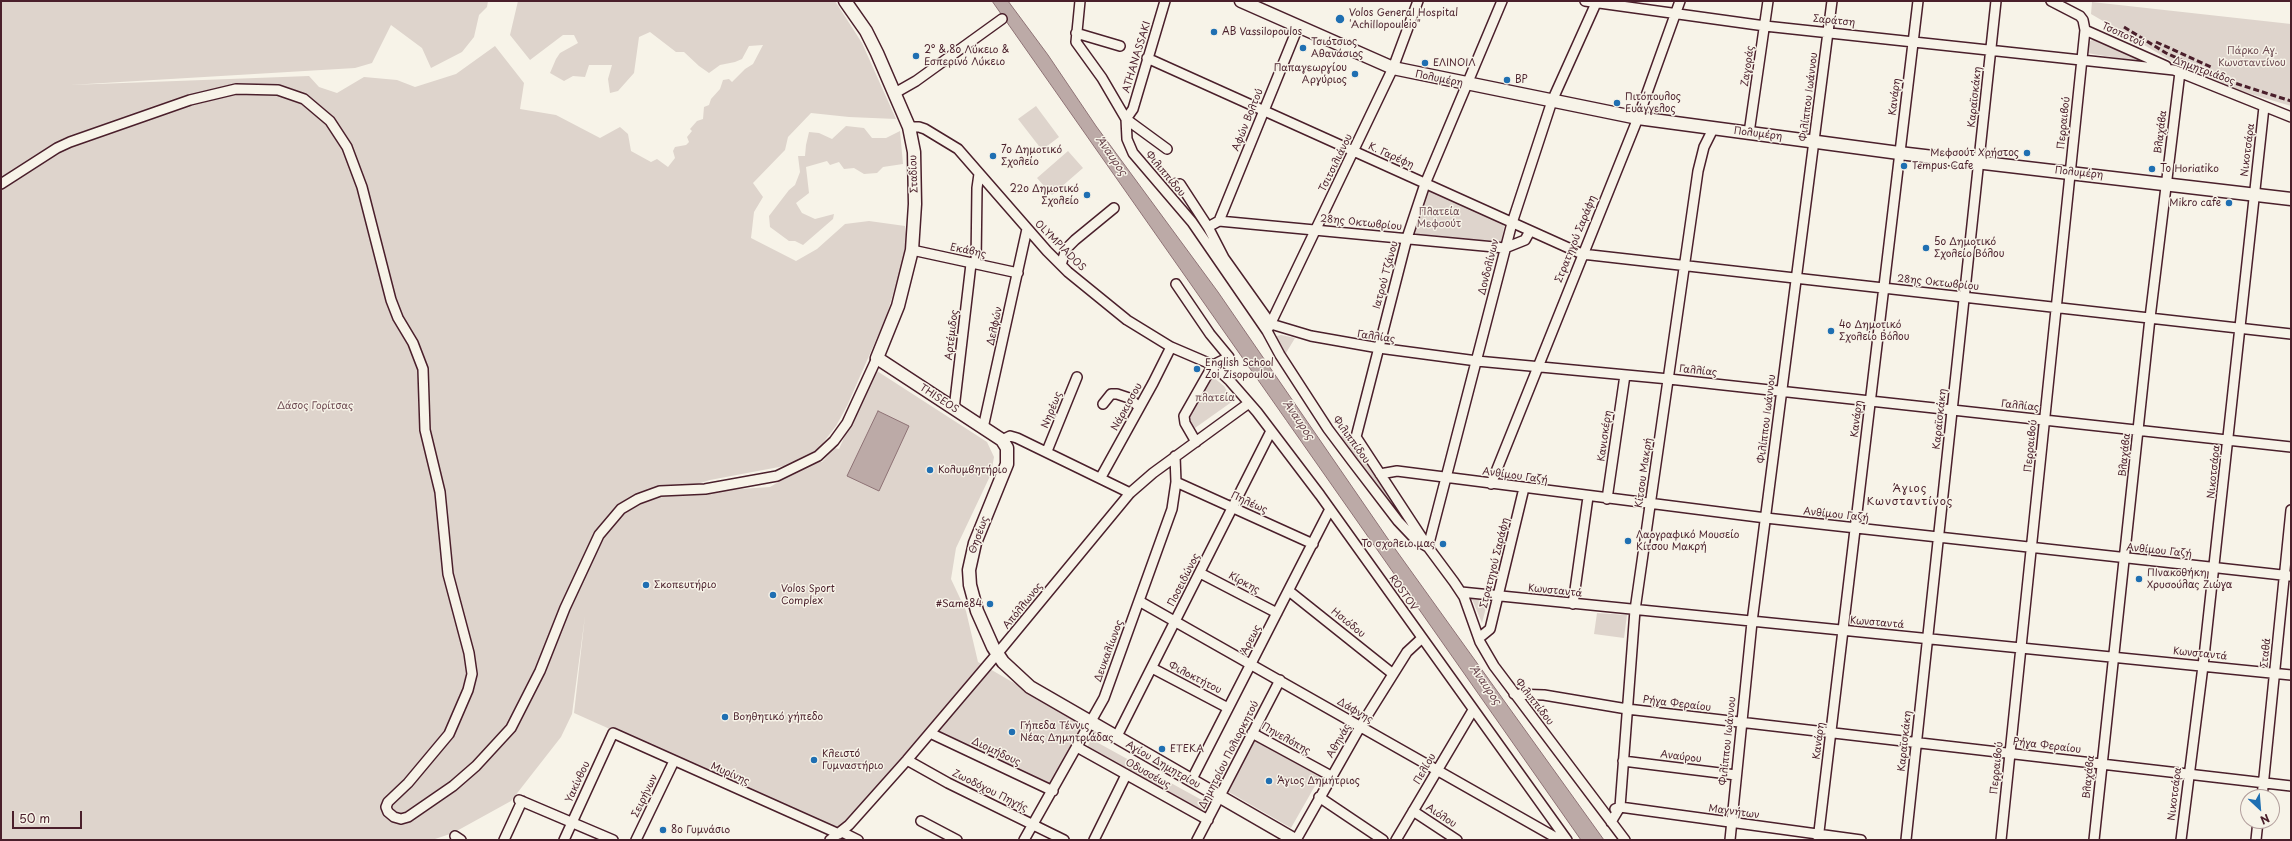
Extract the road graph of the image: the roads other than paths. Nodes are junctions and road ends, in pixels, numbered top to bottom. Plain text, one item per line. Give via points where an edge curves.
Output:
1 (845, 1) edge
2 (1080, 1) edge
3 (1165, 1) edge
4 (1241, 1) edge
5 (1418, 1) edge
6 (1502, 1) edge
7 (1585, 1) edge
8 (1680, 1) edge
9 (1768, 1) edge
10 (1832, 1) edge
11 (1918, 1) edge
12 (1996, 1) edge
13 (2051, 1) edge
14 (1596, 2) edge
15 (1676, 13) junction
16 (1002, 20) dead end
17 (1765, 26) junction
18 (1298, 27) junction
19 (2085, 30) junction
20 (1828, 31) junction
21 (1076, 38) junction
22 (1913, 40) junction
23 (1120, 46) dead end
24 (1991, 49) junction
25 (1147, 58) junction
26 (2082, 59) junction
27 (1393, 68) junction
28 (2177, 71) junction
29 (1466, 84) junction
30 (895, 93) junction
31 (1552, 101) junction
32 (2264, 107) junction
33 (1264, 111) junction
34 (2291, 117) edge
35 (1126, 118) junction
36 (1638, 118) junction
37 (909, 127) junction
38 (1713, 129) junction
39 (1749, 133) junction
40 (1814, 141) junction
41 (1167, 149) dead end
42 (1353, 151) junction
43 (1899, 153) junction
44 (1979, 161) junction
45 (2070, 172) junction
46 (979, 174) junction
47 (2166, 183) junction
48 (1, 184) edge
49 (1180, 184) dead end
50 (1425, 184) junction
51 (2254, 194) junction
52 (2291, 199) edge
53 (1114, 208) dead end
54 (1219, 221) junction
55 (1512, 222) junction
56 (1208, 227) junction
57 (1027, 229) junction
58 (1316, 229) junction
59 (1530, 230) junction
60 (1407, 238) junction
61 (1505, 248) junction
62 (912, 250) junction
63 (1582, 254) junction
64 (974, 264) junction
65 (1061, 265) junction
66 (1685, 266) junction
67 (1018, 273) junction
68 (1796, 278) junction
69 (1176, 284) dead end
70 (1884, 288) junction
71 (1964, 297) junction
72 (2056, 308) junction
73 (2150, 318) junction
74 (1269, 328) junction
75 (2240, 328) junction
76 (2291, 334) edge
77 (1171, 347) junction
78 (1379, 348) junction
79 (877, 358) junction
80 (1477, 361) junction
81 (1213, 365) junction
82 (1537, 367) junction
83 (1625, 375) junction
84 (1077, 377) dead end
85 (1669, 379) junction
86 (1782, 392) junction
87 (1870, 401) junction
88 (1249, 403) junction
89 (1103, 404) dead end
90 (1139, 407) junction
91 (954, 409) junction
92 (1952, 410) junction
93 (2045, 420) junction
94 (983, 428) junction
95 (2138, 430) junction
96 (1271, 431) junction
97 (1002, 440) junction
98 (2228, 440) junction
99 (1196, 442) junction
100 (2291, 447) edge
101 (1047, 451) junction
102 (1175, 456) junction
103 (1380, 474) junction
104 (1101, 477) junction
105 (1446, 478) junction
106 (1176, 482) junction
107 (1491, 484) junction
108 (1524, 488) junction
109 (1130, 493) junction
110 (1588, 497) junction
111 (1607, 499) junction
112 (1651, 504) junction
113 (1233, 507) junction
114 (1330, 509) junction
115 (2291, 510) edge
116 (1766, 518) junction
117 (1854, 528) junction
118 (1938, 538) junction
119 (1313, 544) junction
120 (1428, 547) junction
121 (2031, 548) junction
122 (2124, 558) junction
123 (2214, 568) junction
124 (1200, 573) junction
125 (2288, 576) edge
126 (1288, 591) junction
127 (1461, 592) junction
128 (1499, 596) junction
129 (1139, 601) junction
130 (1573, 604) junction
131 (1635, 610) junction
132 (1277, 613) junction
133 (1176, 620) junction
134 (1752, 622) junction
135 (1843, 631) junction
136 (1479, 638) junction
137 (1421, 639) junction
138 (1927, 639) junction
139 (2021, 648) junction
140 (997, 654) junction
141 (2114, 657) junction
142 (1252, 663) junction
143 (2203, 666) junction
144 (1152, 668) junction
145 (1393, 674) junction
146 (2275, 674) junction
147 (2291, 675) edge
148 (1280, 680) junction
149 (1514, 694) junction
150 (1228, 708) junction
151 (1628, 709) junction
152 (1473, 710) junction
153 (1741, 722) junction
154 (1091, 723) junction
155 (1360, 727) junction
156 (930, 732) junction
157 (1831, 732) junction
158 (613, 733) joint
159 (1252, 733) junction
160 (1116, 738) junction
161 (1916, 742) junction
162 (1077, 747) junction
163 (2010, 752) junction
164 (907, 760) junction
165 (674, 761) junction
166 (1623, 761) junction
167 (2102, 763) junction
168 (1437, 770) junction
169 (2189, 774) junction
170 (1126, 775) junction
171 (1736, 775) junction
172 (1331, 776) junction
173 (1191, 781) junction
174 (2263, 783) junction
175 (2291, 786) edge
176 (2263, 789) edge
177 (1053, 791) junction
178 (1220, 797) junction
179 (1319, 797) junction
180 (1620, 807) junction
181 (1413, 811) junction
182 (1604, 812) junction
183 (1208, 820) junction
184 (920, 821) dead end
185 (572, 822) junction
186 (1611, 822) junction
187 (1732, 822) junction
188 (1033, 825) junction
189 (2257, 829) edge
190 (1442, 830) junction
191 (840, 833) junction
192 (1819, 837) edge
193 (504, 840) edge
194 (564, 840) edge
195 (613, 840) edge
196 (636, 840) edge
197 (830, 840) edge
198 (858, 840) edge
199 (957, 840) edge
200 (1024, 840) edge
201 (1064, 840) edge
202 (1094, 840) edge
203 (1197, 840) edge
204 (1296, 840) edge
205 (1383, 840) edge
206 (1396, 840) edge
207 (1440, 840) edge
208 (1457, 840) edge
209 (1560, 840) edge
210 (1567, 840) edge
211 (1624, 840) edge
212 (1730, 840) edge
213 (1861, 840) edge
214 (1906, 840) edge
215 (2001, 840) edge
216 (2094, 840) edge
217 (2181, 840) edge
218 (2256, 840) edge

1 - 30 main road, Σταδίου via 869,37
2 - 21 street
3 - 25 street, ATHANASSAKI
4 - 18 main road, Πολυμέρη
5 - 27 street, Τσιτσιλιάνου
6 - 29 street, Ιατρού Τζάνου
7 - 14 street, Σαράτση
8 - 15 street, Στρατηγού Σαράφη
9 - 17 street, Ζαγοράς
10 - 20 street, Φιλίππου Ιωάννου
11 - 22 street, Κανάρη
12 - 24 street, Καραϊσκάκη
13 - 19 street, Τσοποτού via 2080,16
14 - 15 street, Σαράτση
14 - 31 street, Δονδολίνων
15 - 17 street, Σαράτση
15 - 36 street, Στρατηγού Σαράφη
16 - 30 street
17 - 20 street, Σαράτση
17 - 39 street, Ζαγοράς
18 - 27 main road, Πολυμέρη
18 - 33 street, Αφών Βολτού
19 - 26 street, Περραιβού
19 - 28 street, Τσοποτού
20 - 22 street, Σαράτση
20 - 40 street, Φιλίππου Ιωάννου
21 - 23 street
21 - 35 street, Φιλιππίδου
22 - 24 street, Σαράτση
22 - 43 street, Κανάρη
24 - 26 street, Σαράτση
24 - 44 street, Καραϊσκάκη
25 - 33 street, Κ. Γαρέφη
25 - 35 street, ATHANASSAKI via 1133,109
26 - 28 street, Δημητριάδος
26 - 45 street, Περραιβού
27 - 29 main road, Πολυμέρη
27 - 42 street, Τσιτσιλιάνου
28 - 32 street, Δημητριάδος
28 - 47 street, Βλαχάβα
29 - 31 main road, Πολυμέρη
29 - 50 street, Ιατρού Τζάνου
30 - 37 main road, Σταδίου
31 - 36 main road, Πολυμέρη
31 - 55 street, Δονδολίνων
32 - 34 street, Δημητριάδος
32 - 51 street, Νικοτσάρα
33 - 42 street, Κ. Γαρέφη
33 - 54 street, Αφών Βολτού
35 - 41 street
35 - 74 street, Φιλιππίδου via 1127,139 1134,153 1192,222
36 - 38 main road, Πολυμέρη
36 - 63 street, Στρατηγού Σαράφη
37 - 46 street, OLYMPIADOS via 919,127 952,144
37 - 62 main road, Σταδίου via 915,174
38 - 39 main road, Πολυμέρη
38 - 66 street, Κίτσου Μακρή via 1704,147 1698,171
39 - 40 main road, Πολυμέρη
40 - 43 main road, Πολυμέρη
40 - 68 street, Φιλίππου Ιωάννου
42 - 50 street, Κ. Γαρέφη
42 - 58 street, Τσιτσιλιάνου
43 - 44 main road, Πολυμέρη
43 - 70 street, Κανάρη
44 - 45 main road, Πολυμέρη
44 - 71 street, Καραϊσκάκη
45 - 47 main road, Πολυμέρη
45 - 72 street, Περραιβού
46 - 57 street, OLYMPIADOS
46 - 64 street, Αρτέμιδος
47 - 51 main road, Πολυμέρη
47 - 73 street, Βλαχάβα
48 - 79 street via 70,142 190,100 236,89 278,90 304,99 330,121 348,147 362,186 391,300 423,369 425,430 440,492 448,574 472,674 449,734 408,783 388,802 388,812 401,819 408,817 453,786 476,766 511,728 540,671 565,608 599,535 622,509 638,499 660,491 696,490 748,482 777,476 809,462 830,446 847,423
49 - 56 street
50 - 55 street, Κ. Γαρέφη
50 - 60 street, Ιατρού Τζάνου
51 - 52 main road, Πολυμέρη
51 - 75 street, Νικοτσάρα
53 - 65 street via 1066,249
54 - 56 street
54 - 58 street, 28ης Οκτωβρίου
55 - 59 street, Κ. Γαρέφη
55 - 61 street, Δονδολίνων
56 - 74 street via 1224,258
57 - 65 street, OLYMPIADOS
57 - 67 street, Δελφών
58 - 60 street, 28ης Οκτωβρίου
58 - 74 street, Τσιτσιλιάνου
59 - 61 street, 28ης Οκτωβρίου via 1525,240
59 - 63 street, Κ. Γαρέφη
60 - 61 street, 28ης Οκτωβρίου
60 - 78 street, Ιατρού Τζάνου
61 - 80 street, Δονδολίνων
62 - 64 street, Εκάβης
62 - 79 main road, Σταδίου via 898,306
63 - 66 street, 28ης Οκτωβρίου
63 - 82 street, Στρατηγού Σαράφη
64 - 67 street, Εκάβης
64 - 91 street, Αρτέμιδος
65 - 77 street, OLYMPIADOS via 1127,320
66 - 68 street, 28ης Οκτωβρίου
66 - 85 street, Κίτσου Μακρή
67 - 94 street, Δελφών
68 - 70 street, 28ης Οκτωβρίου
68 - 86 street, Φιλίππου Ιωάννου
69 - 81 street via 1229,357
70 - 71 street, 28ης Οκτωβρίου
70 - 87 street, Κανάρη
71 - 72 street, 28ης Οκτωβρίου
71 - 92 street, Καραϊσκάκη
72 - 73 street, 28ης Οκτωβρίου
72 - 93 street, Περραιβού
73 - 75 street, 28ης Οκτωβρίου
73 - 95 street, Βλαχάβα
74 - 78 street, Γαλλίας
74 - 120 street, Φιλιππίδου via 1280,355 1357,467 1398,521 1416,540
75 - 76 street, 28ης Οκτωβρίου
75 - 98 street, Νικοτσάρα
77 - 81 street, OLYMPIADOS
77 - 90 street, Νάρκισσου
78 - 80 street, Γαλλίας
78 - 103 street, Ιατρού Τζάνου via 1356,437
79 - 91 main road, THISEOS
80 - 82 street, Γαλλίας
80 - 105 street, Δονδολίνων
81 - 88 street, ROSTOV
81 - 99 street via 1184,416 1185,423
82 - 83 street, Γαλλίας
82 - 107 street, Στρατηγού Σαράφη
83 - 85 street, Γαλλίας
83 - 111 street, Κανισκέρη
84 - 101 street, Νηρέως
85 - 86 street, Γαλλίας
85 - 112 street, Κίτσου Μακρή
86 - 87 street, Γαλλίας
86 - 116 street, Φιλίππου Ιωάννου
87 - 92 street, Γαλλίας
87 - 117 street, Κανάρη
88 - 96 street, ROSTOV
88 - 99 street, Απόλλωνος
89 - 90 street via 1111,394 1117,394 1129,398
90 - 104 street, Νάρκισσου
91 - 94 main road, THISEOS
92 - 93 street, Γαλλίας
92 - 118 street, Καραϊσκάκη
93 - 95 street, Γαλλίας
93 - 121 street, Περραιβού
94 - 97 main road, THISEOS
95 - 98 street, Γαλλίας
95 - 122 street, Βλαχάβα
96 - 113 street, Ποσειδώνος
96 - 114 street, ROSTOV
97 - 101 street via 1010,436
97 - 140 main road, Θησέως via 1007,448 1007,464 975,543 969,570 977,611
98 - 100 street, Γαλλίας
98 - 123 street, Νικοτσάρα
99 - 102 street, Απόλλωνος
101 - 104 street
102 - 106 street, Δευκαλίωνος
102 - 109 street, Απόλλωνος
103 - 105 street, Ανθίμου Γαζή via 1397,471
103 - 120 street, Ιατρού Τζάνου
104 - 109 street
105 - 107 street, Ανθίμου Γαζή
105 - 120 street, Δονδολίνων
106 - 113 street, Πηλέως
106 - 129 street, Δευκαλίωνος via 1172,509
107 - 108 street, Ανθίμου Γαζή
108 - 110 street, Ανθίμου Γαζή
108 - 128 street, Στρατηγού Σαράφη
109 - 140 street, Απόλλωνος
110 - 111 street, Ανθίμου Γαζή
110 - 130 street
111 - 112 street, Ανθίμου Γαζή
112 - 116 street, Ανθίμου Γαζή
112 - 131 street, Κίτσου Μακρή
113 - 119 street, Πηλέως
113 - 124 street, Ποσειδώνος
114 - 119 street, Άρεως
114 - 137 street, ROSTOV
115 - 125 street, Σταθά
116 - 117 street, Ανθίμου Γαζή
116 - 134 street, Φιλίππου Ιωάννου
117 - 118 street, Ανθίμου Γαζή
117 - 135 street, Κανάρη
118 - 121 street, Ανθίμου Γαζή
118 - 138 street, Καραϊσκάκη
119 - 126 street, Άρεως
120 - 127 street, Φιλιππίδου
121 - 122 street, Ανθίμου Γαζή
121 - 139 street, Περραιβού
122 - 123 street, Ανθίμου Γαζή
122 - 141 street, Βλαχάβα
123 - 125 street, Ανθίμου Γαζή
123 - 143 street, Νικοτσάρα
124 - 132 street, Κίρκης
124 - 133 street, Ποσειδώνος
125 - 146 street, Σταθά
126 - 132 street, Άρεως
126 - 145 street, Ησιόδου
127 - 128 street, Κωνσταντά
127 - 136 street, Φιλιππίδου
128 - 130 street, Κωνσταντά
128 - 136 street, Στρατηγού Σαράφη via 1490,629
129 - 133 street, Δάφνης
129 - 154 street, Δευκαλίωνος via 1104,698
130 - 131 street, Κωνσταντά
131 - 134 street, Κωνσταντά
131 - 151 street, Κίτσου Μακρή
132 - 142 street, Άρεως
133 - 142 street, Δάφνης
133 - 144 street, Ποσειδώνος
134 - 135 street, Κωνσταντά
134 - 153 street, Φιλίππου Ιωάννου
135 - 138 street, Κωνσταντά
135 - 157 street, Κανάρη
136 - 149 street, Φιλιππίδου via 1494,666
137 - 145 street, Αθηνάς via 1410,647
137 - 152 street, ROSTOV
138 - 139 street, Κωνσταντά
138 - 161 street, Καραϊσκάκη
139 - 141 street, Κωνσταντά
139 - 163 street, Περραιβού
140 - 154 main road, Αγίου Δημητρίου via 1024,683
140 - 156 street, Απόλλωνος
141 - 143 street, Κωνσταντά
141 - 167 street, Βλαχάβα
142 - 148 street, Δάφνης
142 - 150 street, Άρεως
143 - 146 street, Κωνσταντά
143 - 169 street, Νικοτσάρα
144 - 150 street, Φιλοκτήτου
144 - 160 street, Ποσειδώνος
145 - 155 street, Αθηνάς
146 - 147 street, Κωνσταντά
146 - 174 street, Σταθά
148 - 155 street, Δάφνης
148 - 159 street, Δημητρίου Πολιορκητού
149 - 151 street, Ρήγα Φεραίου via 1544,695
149 - 182 street, Φιλιππίδου
150 - 173 street, Άρεως
151 - 153 street, Ρήγα Φεραίου
151 - 166 street, Κίτσου Μακρή
152 - 168 street, Πελίου
152 - 210 street, ROSTOV
153 - 157 street, Ρήγα Φεραίου
153 - 171 street, Φιλίππου Ιωάννου
154 - 160 main road, Αγίου Δημητρίου
154 - 162 street, Δευκαλίωνος
155 - 168 street, Δάφνης
155 - 172 street, Αθηνάς
156 - 164 street, Απόλλωνος
156 - 177 street, Διομήδους
157 - 161 street, Ρήγα Φεραίου
157 - 192 street, Κανάρη
158 - 165 street, Μυρίνης
158 - 185 street, Υακίνθου
159 - 172 street, Πηνελόπης
159 - 178 street, Δημητρίου Πολιορκητού
160 - 173 main road, Αγίου Δημητρίου
161 - 163 street, Ρήγα Φεραίου
161 - 214 street, Καραϊσκάκη
162 - 170 street, Οδυσσέως
162 - 177 street, Δευκαλίωνος
163 - 167 street, Ρήγα Φεραίου
163 - 215 street, Περραιβού
164 - 188 street, Ζωοδόχου Πηγής
164 - 191 street, Απόλλωνος
165 - 191 street, Μυρίνης
165 - 196 street, Σειρήνων
166 - 171 street, Αναύρου
166 - 180 street, Κίτσου Μακρή
167 - 169 street, Ρήγα Φεραίου
167 - 216 street, Βλαχάβα
168 - 181 street, Πελίου
168 - 209 street, Δάφνης
169 - 174 street, Ρήγα Φεραίου
169 - 217 street, Νικοτσάρα
170 - 183 street, Οδυσσέως
170 - 202 street
171 - 187 street, Φιλίππου Ιωάννου
172 - 179 street, Αθηνάς
173 - 178 main road, Αγίου Δημητρίου
174 - 175 street, Ρήγα Φεραίου
174 - 176 street, Σταθά
177 - 188 street, Δευκαλίωνος
178 - 183 street, Δημητρίου Πολιορκητού
178 - 204 main road, Αγίου Δημητρίου
179 - 204 street, Αθηνάς
179 - 205 street
180 - 182 street, Μαγνήτων
180 - 186 street, Κίτσου Μακρή
180 - 187 street, Μαγνήτων
181 - 190 street, Αιόλου
181 - 206 street, Πελίου
182 - 186 street, Φιλιππίδου
183 - 203 street, Δημητρίου Πολιορκητού
184 - 199 street
185 - 193 street via 520,800
185 - 194 street, Υακίνθου
185 - 195 street
186 - 211 street, Φιλιππίδου
187 - 192 street, Μαγνήτων
187 - 212 street, Φιλίππου Ιωάννου
188 - 200 street, Δευκαλίωνος
188 - 201 street, Ζωοδόχου Πηγής
189 - 218 street
190 - 207 street
190 - 208 street, Αιόλου
191 - 197 street, Απόλλωνος
191 - 198 street, Μυρίνης
192 - 213 street, Μαγνήτων

